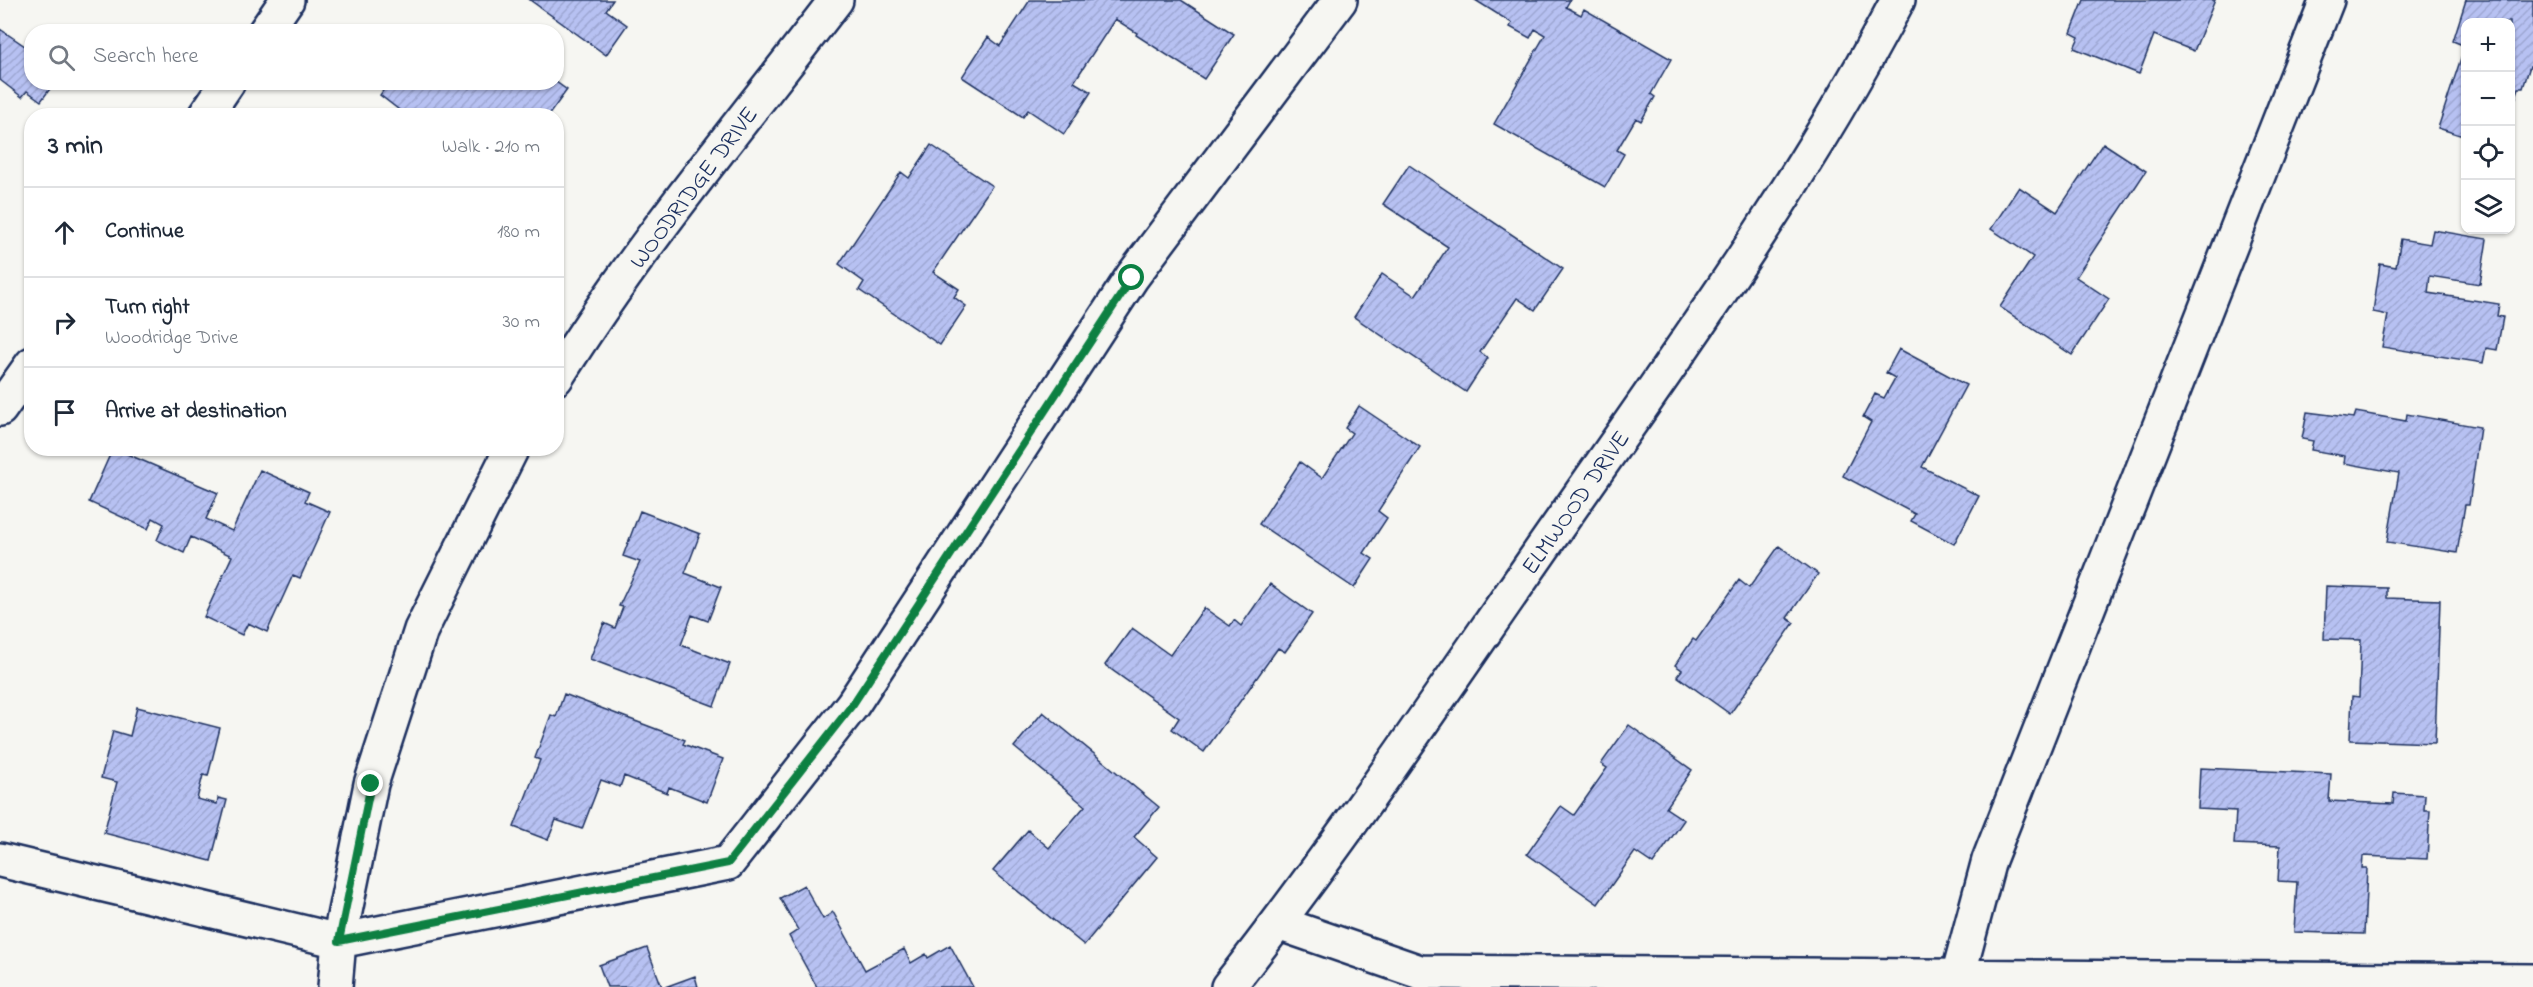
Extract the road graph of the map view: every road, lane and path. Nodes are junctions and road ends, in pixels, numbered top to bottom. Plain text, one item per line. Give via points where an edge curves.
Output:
1 (287, 0) edge
2 (836, 0) edge
3 (1340, 0) edge
4 (1898, 0) edge
5 (2327, 0) edge
6 (270, 24) edge
7 (223, 90) edge
8 (210, 108) edge
9 (564, 366) edge
10 (24, 375) edge
11 (0, 409) edge
12 (508, 456) edge
13 (0, 860) edge
14 (1278, 923) junction
15 (339, 941) junction
16 (1958, 976) junction
17 (2533, 981) edge
18 (334, 987) edge
19 (1228, 987) edge

1 - 6 street
2 - 9 street, WOODRIDGE DRIVE via 669,217
3 - 15 street via 1132,278 853,704 728,863
4 - 14 street, ELMWOOD DRIVE via 1871,51 1737,269
5 - 16 street via 1989,860
7 - 8 street
10 - 11 street
12 - 15 street via 421,630 371,784
13 - 15 street
14 - 16 street via 1420,972
14 - 19 street, ELMWOOD DRIVE
15 - 18 street
16 - 17 street

